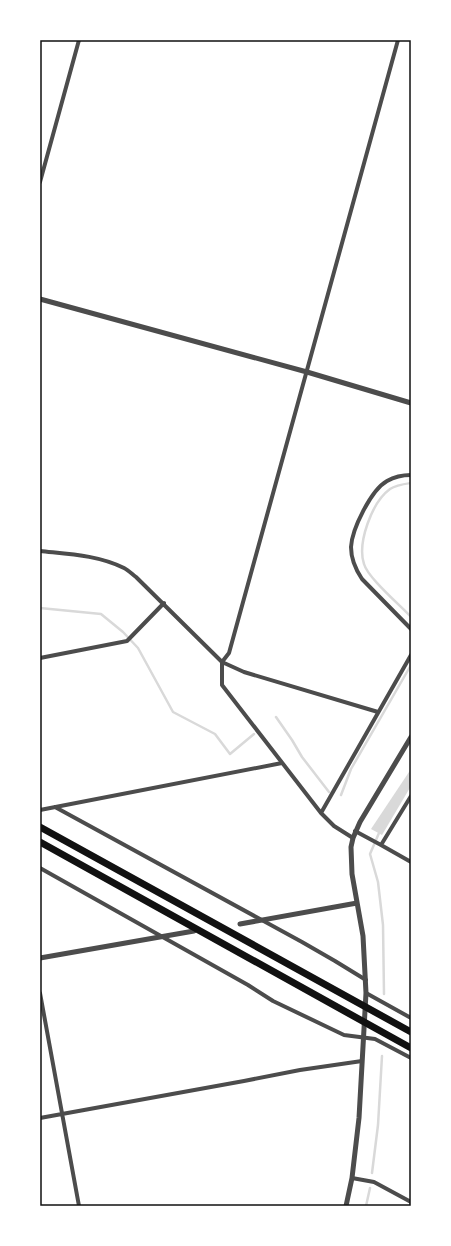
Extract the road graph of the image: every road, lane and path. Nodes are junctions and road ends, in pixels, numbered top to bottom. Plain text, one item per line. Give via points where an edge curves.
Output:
1 (79, 40) edge
2 (398, 40) edge
3 (40, 182) edge
4 (40, 299) edge
5 (307, 372) junction
6 (411, 403) edge
7 (411, 475) edge
8 (40, 551) edge
9 (164, 603) junction
10 (411, 629) edge
11 (411, 655) edge
12 (40, 658) edge
13 (222, 662) junction
14 (378, 712) junction
15 (411, 737) edge
16 (282, 763) junction
17 (411, 796) edge
18 (55, 807) junction
19 (40, 810) edge
20 (321, 814) junction
21 (40, 827) edge
22 (355, 831) junction
23 (353, 838) junction
24 (40, 842) edge
25 (380, 844) junction
26 (411, 862) edge
27 (40, 868) edge
28 (357, 903) junction
29 (262, 920) junction
30 (240, 924) dead end
31 (194, 931) dead end
32 (163, 936) junction
33 (40, 958) edge
34 (366, 980) junction
35 (40, 993) edge
36 (366, 993) junction
37 (411, 1018) edge
38 (411, 1032) edge
39 (363, 1036) junction
40 (411, 1048) edge
41 (411, 1058) edge
42 (362, 1061) junction
43 (62, 1114) junction
44 (40, 1118) edge
45 (352, 1178) junction
46 (411, 1202) edge
47 (78, 1206) edge
48 (346, 1206) edge

1 - 3 street
2 - 5 street
4 - 5 street
5 - 6 street
5 - 13 street via 229,653
7 - 10 street via 387,481 377,490 361,516 351,548 356,570 362,579
8 - 9 street via 99,558 125,568
9 - 12 street via 128,641
9 - 13 street
11 - 14 street
13 - 14 street via 244,672
13 - 16 street via 222,685
14 - 20 street
15 - 22 street
16 - 18 street
16 - 20 street
17 - 25 street
18 - 19 street
18 - 29 street
20 - 23 street
21 - 38 highway
22 - 23 street
22 - 25 street
23 - 28 street via 350,856
24 - 40 highway
25 - 26 street
27 - 32 street
28 - 29 street
28 - 34 street via 363,936
29 - 30 street
29 - 34 street
31 - 32 street
32 - 33 street
32 - 39 street via 290,1010 344,1035
34 - 36 street
35 - 43 street
36 - 37 street
36 - 39 street
39 - 41 street via 375,1038
39 - 42 street
42 - 43 street
42 - 45 street
43 - 44 street
43 - 47 street
45 - 46 street via 374,1182
45 - 48 street

